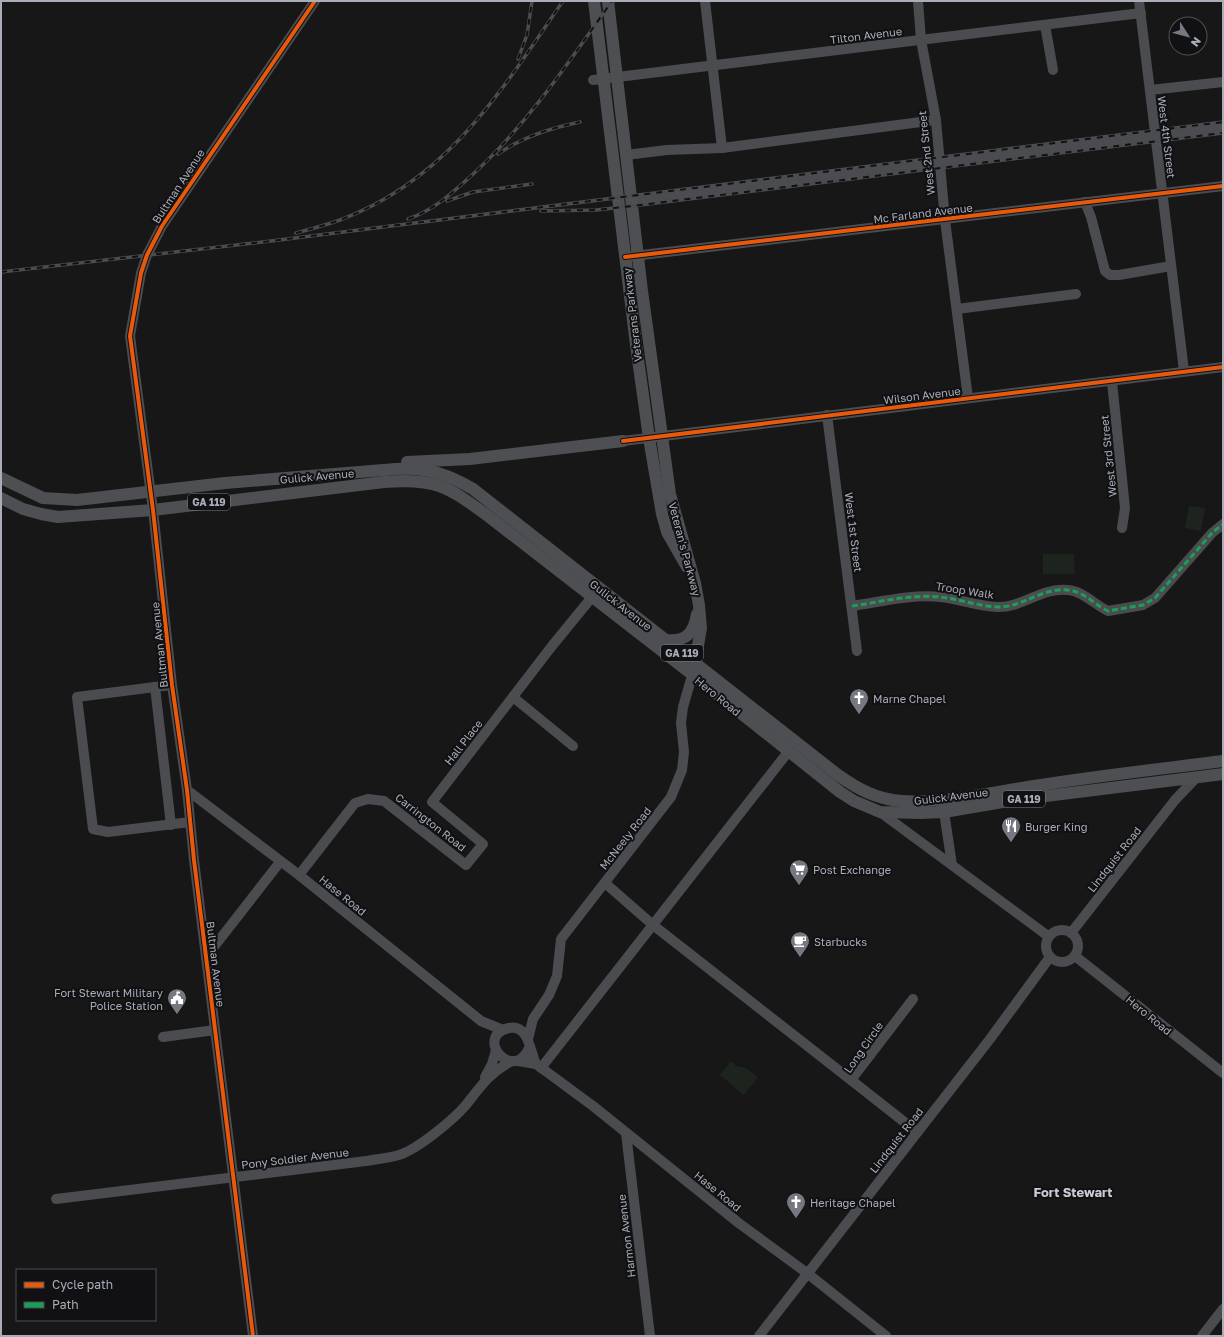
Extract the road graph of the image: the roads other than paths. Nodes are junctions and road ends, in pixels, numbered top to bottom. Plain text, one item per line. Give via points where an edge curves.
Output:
1 (315, 1) edge
2 (594, 1) edge
3 (705, 1) edge
4 (918, 1) edge
5 (1139, 1) edge
6 (610, 3) edge
7 (1141, 13) junction
8 (1046, 25) junction
9 (921, 40) junction
10 (712, 66) junction
11 (1052, 70) dead end
12 (616, 77) junction
13 (598, 80) junction
14 (1223, 82) edge
15 (1150, 90) junction
16 (936, 120) junction
17 (1223, 127) edge
18 (1155, 136) junction
19 (722, 148) junction
20 (626, 155) junction
21 (939, 162) junction
22 (1223, 186) edge
23 (1162, 193) junction
24 (632, 200) junction
25 (1084, 202) junction
26 (945, 220) junction
27 (638, 256) junction
28 (626, 257) junction
29 (1171, 266) junction
30 (1076, 294) dead end
31 (957, 309) junction
32 (1223, 367) edge
33 (1184, 372) junction
34 (1112, 382) junction
35 (968, 398) junction
36 (827, 415) junction
37 (662, 436) junction
38 (649, 438) junction
39 (623, 441) joint
40 (338, 474) junction
41 (1, 478) edge
42 (151, 492) junction
43 (1, 498) edge
44 (153, 510) junction
45 (1223, 524) edge
46 (1122, 528) dead end
47 (692, 574) junction
48 (592, 598) junction
49 (699, 605) junction
50 (852, 606) junction
51 (666, 640) junction
52 (857, 651) dead end
53 (694, 669) junction
54 (172, 685) junction
55 (155, 687) junction
56 (513, 697) junction
57 (573, 746) dead end
58 (788, 752) junction
59 (1223, 762) edge
60 (1223, 774) edge
61 (1196, 778) junction
62 (1168, 781) junction
63 (187, 790) junction
64 (942, 799) junction
65 (1175, 800) junction
66 (432, 802) joint
67 (880, 812) junction
68 (944, 812) junction
69 (190, 822) junction
70 (171, 825) junction
71 (280, 862) junction
72 (952, 865) junction
73 (299, 875) junction
74 (605, 883) junction
75 (653, 925) junction
76 (1072, 933) junction
77 (1048, 936) junction
78 (1075, 956) junction
79 (206, 957) junction
80 (1050, 957) junction
81 (913, 999) dead end
82 (537, 1013) junction
83 (481, 1021) junction
84 (508, 1029) junction
85 (215, 1030) junction
86 (163, 1037) dead end
87 (529, 1044) junction
88 (495, 1047) junction
89 (515, 1061) junction
90 (538, 1066) junction
91 (1223, 1074) edge
92 (851, 1080) junction
93 (484, 1081) junction
94 (917, 1132) junction
95 (626, 1133) junction
96 (233, 1179) junction
97 (56, 1199) dead end
98 (807, 1272) junction
99 (1223, 1309) edge
100 (253, 1336) edge
101 (650, 1336) edge
102 (759, 1336) edge
103 (886, 1336) edge
104 (1202, 1336) edge

1 - 42 street, Bultman Avenue via 172,210 147,255 136,294 130,336
2 - 13 main road, Veterans Parkway
3 - 10 street
4 - 9 street, West 2nd Street
5 - 7 street, West 4th Street
6 - 12 main road, Veterans Parkway
7 - 8 street, Tilton Avenue
7 - 15 street, West 4th Street
8 - 9 street, Tilton Avenue
8 - 11 street
9 - 10 street, Tilton Avenue
9 - 16 street, West 2nd Street
10 - 12 street, Tilton Avenue
10 - 19 street
12 - 13 street, Tilton Avenue
12 - 20 main road, Veterans Parkway
13 - 28 main road, Veterans Parkway
14 - 15 street
15 - 18 street, West 4th Street
16 - 19 street
16 - 21 street, West 2nd Street
17 - 18 street
18 - 21 street
18 - 23 street, West 4th Street
19 - 20 street via 667,150
20 - 24 main road, Veterans Parkway
21 - 24 street
21 - 26 street, West 2nd Street
22 - 23 street, Mc Farland Avenue
23 - 25 street, Mc Farland Avenue
23 - 29 street, West 4th Street
24 - 27 main road, Veterans Parkway
25 - 26 street, Mc Farland Avenue
25 - 29 street via 1092,217 1105,271 1110,275
26 - 27 street, Mc Farland Avenue
26 - 31 street, West 2nd Street
27 - 28 street, Mc Farland Avenue
27 - 37 main road, Veterans Parkway
28 - 38 main road, Veterans Parkway
29 - 33 street, West 4th Street
30 - 31 street
31 - 35 street, West 2nd Street
32 - 33 street, Wilson Avenue
33 - 34 street, Wilson Avenue
34 - 35 street, Wilson Avenue
34 - 46 street, West 3rd Street via 1125,508
35 - 36 street, Wilson Avenue
36 - 37 street, Wilson Avenue
36 - 50 street, West 1st Street
37 - 38 street, Wilson Avenue
37 - 47 main road, Veteran's Parkway via 670,494
38 - 39 street, Wilson Avenue
38 - 47 main road, Veterans Parkway via 667,532
39 - 40 main road via 470,459 357,468
40 - 42 main road, Gulick Avenue / GA 119
40 - 51 main road, Gulick Avenue / GA 119 via 413,468 434,471 455,479 473,489
41 - 42 main road, Gulick Avenue / GA 119 via 26,492 56,500
42 - 44 street, Bultman Avenue
43 - 44 main road, GA 119 via 23,508 58,517
44 - 48 main road, Hero Road / GA 119 via 384,482 421,482 439,485 460,496
44 - 54 street, Bultman Avenue
45 - 50 street, Troop Walk via 1212,533 1155,598 1143,605 1108,611 1075,591 1067,589 1039,593 1012,605 998,607 927,596
47 - 49 main road, Veteran's Parkway
48 - 53 main road, Hero Road / GA 119
48 - 56 street, Hall Place
49 - 51 main road via 696,622 689,634 681,640
49 - 53 main road, Veteran's Parkway via 700,628
50 - 52 street, West 1st Street
51 - 53 main road, Gulick Avenue / GA 119
53 - 58 main road, Hero Road / GA 119
53 - 64 main road, Gulick Avenue / GA 119 via 858,789 878,797 901,801
53 - 74 street, McNeely Road via 683,707 681,723 684,752 678,783 665,806
54 - 55 street
54 - 63 street, Bultman Avenue
55 - 70 street
55 - 70 street via 77,697 93,829 108,832
56 - 57 street
56 - 66 street, Hall Place
58 - 67 main road, Hero Road / GA 119 via 840,792
58 - 75 street
59 - 64 main road, Gulick Avenue / GA 119 via 1084,778
60 - 61 main road, Gulick Avenue / GA 119
61 - 62 main road, Gulick Avenue / GA 119
61 - 65 street, Lindquist Road
62 - 65 street via 1175,792
62 - 68 main road, Gulick Avenue / GA 119 via 1014,800
63 - 69 street, Bultman Avenue
63 - 71 street, Hase Road
64 - 68 street
65 - 76 street, Lindquist Road
66 - 73 street, Carrington Road via 483,844 466,865 384,801 368,799 355,803
67 - 68 main road, Gulick Avenue / GA 119
67 - 72 street
68 - 72 street
69 - 70 street
69 - 79 street, Bultman Avenue
71 - 73 street, Hase Road
71 - 79 street
72 - 77 street
73 - 83 street, Hase Road
74 - 75 street
74 - 82 street, McNeely Road via 561,939 557,976
75 - 90 street
75 - 92 street
76 - 77 street via 1056,930
76 - 78 street via 1078,944
77 - 80 street via 1045,946
78 - 80 street via 1062,962
78 - 91 street, Hero Road
79 - 85 street, Bultman Avenue
80 - 94 street, Lindquist Road
81 - 92 street, Long Circle
82 - 84 street via 521,1025
82 - 87 street via 530,1025
83 - 84 street
83 - 88 street
84 - 87 street via 522,1032
84 - 88 street via 498,1034
85 - 86 street
85 - 96 street, Bultman Avenue
87 - 89 street via 523,1058
87 - 90 street
88 - 89 street via 501,1058
88 - 93 street via 492,1064
89 - 90 street
89 - 93 street via 500,1067
90 - 95 street, Hase Road
92 - 94 street, Long Circle
93 - 96 street, Pony Soldier Avenue via 455,1117 416,1147 400,1155
94 - 98 street, Lindquist Road
95 - 98 street, Hase Road via 740,1224
95 - 101 street, Harmon Avenue
96 - 97 street, Pony Soldier Avenue
96 - 100 street, Bultman Avenue
98 - 102 street, Lindquist Road
98 - 103 street, Hase Road
99 - 104 street

